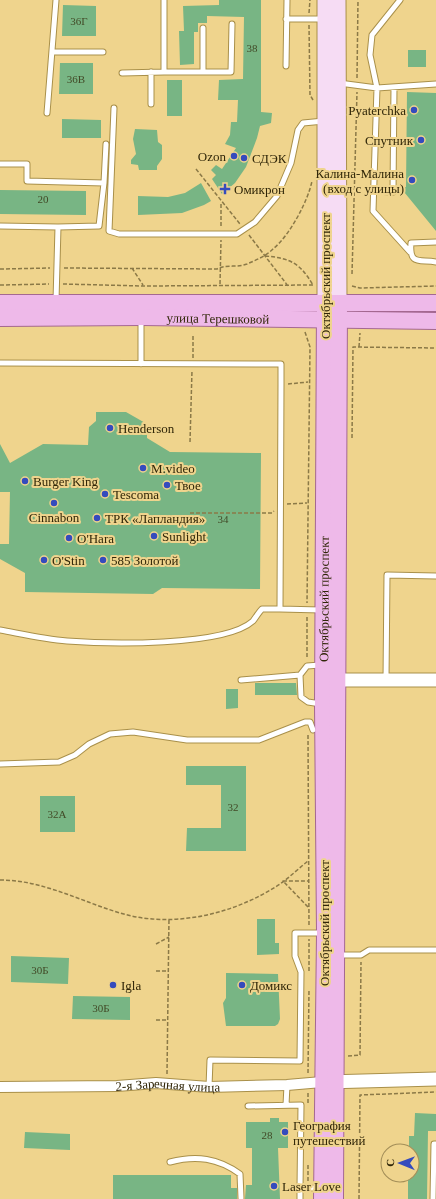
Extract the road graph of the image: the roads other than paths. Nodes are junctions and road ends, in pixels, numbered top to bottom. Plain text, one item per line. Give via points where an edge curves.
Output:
1 (56, 0) edge
2 (164, 0) edge
3 (287, 0) edge
4 (325, 0) edge
5 (338, 0) edge
6 (400, 0) edge
7 (325, 19) junction
8 (286, 20) junction
9 (232, 24) dead end
10 (203, 28) dead end
11 (52, 52) junction
12 (103, 52) dead end
13 (286, 66) dead end
14 (151, 72) junction
15 (164, 72) junction
16 (203, 72) junction
17 (122, 73) dead end
18 (338, 83) junction
19 (436, 84) edge
20 (394, 87) junction
21 (377, 88) junction
22 (151, 104) dead end
23 (114, 108) dead end
24 (47, 113) dead end
25 (325, 121) junction
26 (106, 144) dead end
27 (0, 164) edge
28 (104, 183) junction
29 (374, 191) junction
30 (0, 226) edge
31 (58, 227) junction
32 (436, 242) edge
33 (410, 252) junction
34 (436, 262) edge
35 (56, 302) junction
36 (0, 303) edge
37 (332, 303) junction
38 (436, 303) edge
39 (140, 317) junction
40 (0, 318) edge
41 (332, 320) junction
42 (436, 321) edge
43 (0, 363) edge
44 (141, 364) junction
45 (436, 576) edge
46 (280, 609) junction
47 (330, 611) junction
48 (0, 630) edge
49 (323, 664) junction
50 (300, 675) junction
51 (241, 680) dead end
52 (330, 680) junction
53 (386, 680) junction
54 (436, 680) edge
55 (315, 722) junction
56 (0, 764) edge
57 (325, 933) junction
58 (436, 950) edge
59 (336, 955) junction
60 (436, 1079) edge
61 (329, 1082) junction
62 (287, 1085) junction
63 (0, 1087) edge
64 (209, 1087) junction
65 (248, 1106) dead end
66 (286, 1106) junction
67 (436, 1144) edge
68 (170, 1162) dead end
69 (300, 1188) junction
70 (322, 1194) edge
71 (434, 1197) edge
72 (241, 1198) dead end
73 (300, 1199) edge
74 (334, 1199) edge

1 - 11 lane
2 - 15 lane
3 - 8 lane
4 - 7 main road, Октябрьский проспект
5 - 18 main road, Октябрьский проспект
6 - 21 lane via 372,35 370,55
7 - 8 lane
7 - 25 main road, Октябрьский проспект
8 - 13 lane
9 - 16 lane via 231,72
10 - 16 lane
11 - 12 lane
11 - 24 lane
14 - 15 lane
14 - 17 lane
14 - 22 lane
15 - 16 lane
18 - 21 lane
18 - 37 main road, Октябрьский проспект
19 - 20 lane
20 - 21 lane
20 - 29 lane via 394,192
21 - 29 lane
23 - 25 lane via 109,231 118,234 237,234 255,222 277,196 291,163 298,130 304,123
25 - 37 main road, Октябрьский проспект
26 - 28 lane
27 - 28 lane via 27,164 27,181
28 - 31 lane via 99,226
29 - 33 lane via 373,211
30 - 31 lane
31 - 35 lane
32 - 33 lane via 411,243
33 - 34 lane via 413,259 418,261
35 - 36 main road, улица Терешковой
35 - 37 main road, улица Терешковой
37 - 38 main road, улица Терешковой
37 - 41 main road, Октябрьский проспект
39 - 40 main road, улица Терешковой
39 - 41 main road, улица Терешковой
39 - 44 lane
41 - 42 main road, улица Терешковой
41 - 47 main road, Октябрьский проспект
43 - 44 lane
44 - 46 lane via 281,364
45 - 53 lane via 387,575
46 - 47 lane
46 - 48 lane via 262,609 252,621 212,637 162,643 66,641
47 - 49 main road, Октябрьский проспект
47 - 52 main road, Октябрьский проспект
49 - 50 lane via 307,666
49 - 52 main road, Октябрьский проспект
50 - 51 lane
50 - 55 lane via 301,696 308,702
52 - 53 street
52 - 55 main road, Октябрьский проспект
52 - 59 main road, Октябрьский проспект
53 - 54 street
55 - 56 lane via 305,722 259,740 187,740 133,732 110,734 59,762
55 - 57 main road, Октябрьский проспект
57 - 61 main road, Октябрьский проспект
57 - 64 lane via 295,934 295,956 301,972 300,1061 210,1060
58 - 59 lane via 369,950 361,955
59 - 61 main road, Октябрьский проспект
60 - 61 street
61 - 62 street, 2-я Заречная улица
61 - 70 main road, Октябрьский проспект
61 - 74 main road, Октябрьский проспект
62 - 64 street, 2-я Заречная улица
62 - 66 lane
63 - 64 street, 2-я Заречная улица via 167,1084
65 - 66 lane
66 - 69 lane via 301,1105
67 - 71 lane
68 - 72 lane via 181,1159 214,1160 240,1174
69 - 70 lane
69 - 73 lane

